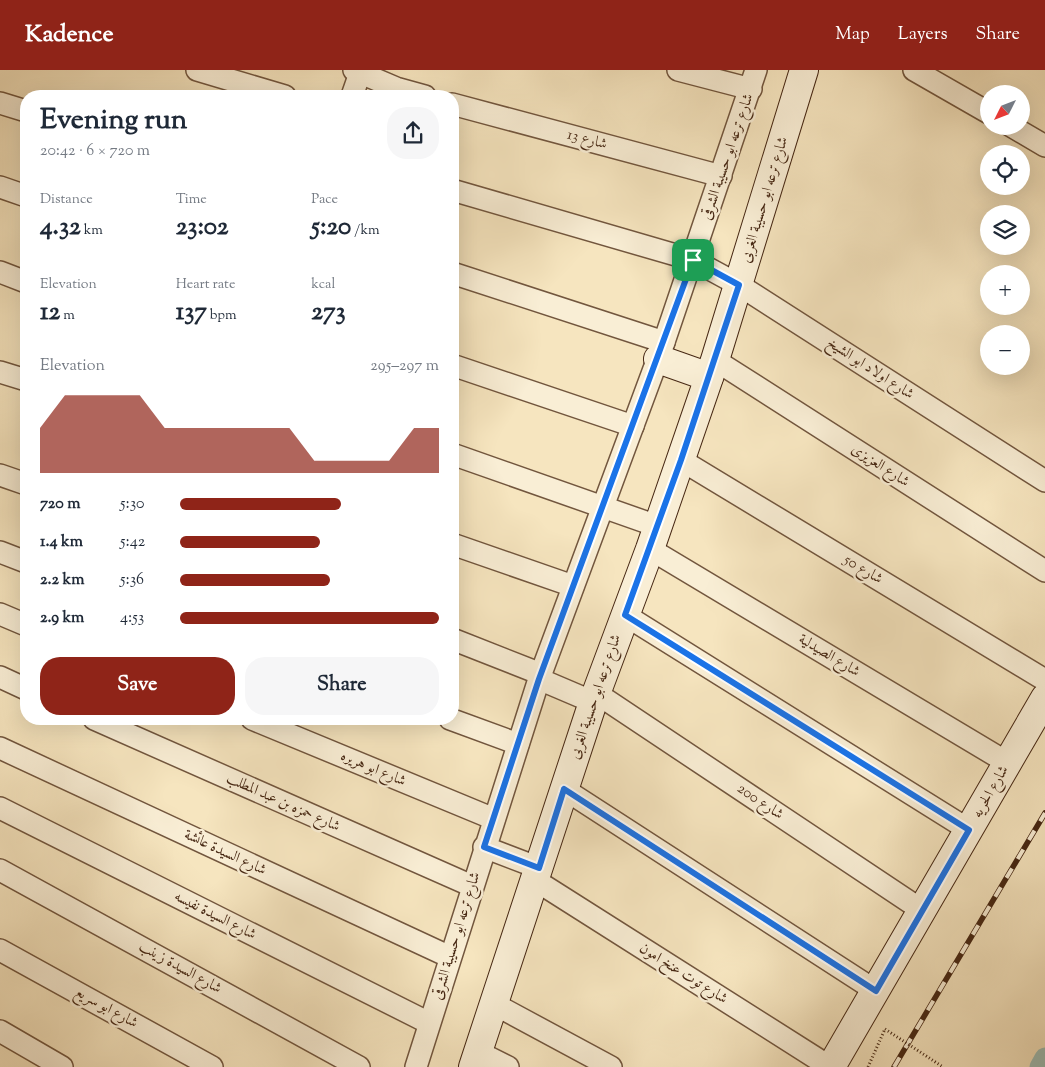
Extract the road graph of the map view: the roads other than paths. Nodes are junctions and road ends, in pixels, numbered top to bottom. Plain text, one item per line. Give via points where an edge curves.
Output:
1 (197, 70) edge
2 (678, 70) edge
3 (804, 70) edge
4 (914, 70) edge
5 (357, 71) edge
6 (754, 79) edge
7 (265, 90) edge
8 (353, 90) edge
9 (403, 90) edge
10 (0, 103) edge
11 (459, 106) edge
12 (980, 108) edge
13 (20, 109) edge
14 (1027, 135) edge
15 (1045, 146) edge
16 (721, 176) junction
17 (0, 187) edge
18 (459, 192) edge
19 (20, 194) edge
20 (693, 260) junction
21 (0, 272) edge
22 (459, 276) edge
23 (20, 280) edge
24 (739, 285) junction
25 (662, 350) junction
26 (459, 366) edge
27 (712, 369) junction
28 (0, 372) edge
29 (20, 378) edge
30 (633, 426) junction
31 (459, 456) edge
32 (681, 460) junction
33 (0, 475) edge
34 (1045, 481) edge
35 (20, 482) edge
36 (603, 506) junction
37 (653, 537) junction
38 (459, 546) edge
39 (0, 552) edge
40 (20, 560) edge
41 (1045, 571) edge
42 (573, 586) junction
43 (0, 614) edge
44 (625, 615) junction
45 (20, 622) edge
46 (459, 642) edge
47 (540, 676) junction
48 (0, 677) edge
49 (1045, 680) edge
50 (20, 686) edge
51 (594, 697) junction
52 (1045, 698) edge
53 (459, 722) edge
54 (108, 725) edge
55 (267, 725) edge
56 (518, 744) junction
57 (0, 748) edge
58 (1008, 763) junction
59 (564, 789) junction
60 (0, 808) edge
61 (494, 819) junction
62 (969, 830) junction
63 (484, 847) junction
64 (0, 870) edge
65 (537, 874) junction
66 (472, 886) junction
67 (923, 910) junction
68 (0, 950) edge
69 (450, 957) junction
70 (876, 991) junction
71 (494, 1004) junction
72 (429, 1024) junction
73 (0, 1032) edge
74 (476, 1059) edge
75 (62, 1067) edge
76 (212, 1067) edge
77 (359, 1067) edge
78 (416, 1067) edge
79 (508, 1067) edge
80 (611, 1067) edge
81 (831, 1067) edge

1 - 7 street
2 - 6 street
3 - 24 street, شارع ترعه ابو حسيبة الغربى
4 - 12 street
5 - 8 street
5 - 9 street
6 - 16 street, شارع ترعه ابو حسيبة الشرقى
10 - 13 street
11 - 16 street, شارع 13
14 - 15 street
16 - 20 street, شارع ترعه ابو حسيبة الشرقى
17 - 19 street
18 - 20 street, شارع اولاد ابو الشيخ
20 - 24 street, شارع اولاد ابو الشيخ
20 - 25 street, شارع ترعه ابو حسيبة الشرقى
21 - 23 street
22 - 25 street
24 - 27 street, شارع ترعه ابو حسيبة الغربى
24 - 34 street, شارع اولاد ابو الشيخ
25 - 27 street
25 - 30 street, شارع ترعه ابو حسيبة الشرقى
26 - 30 street
27 - 32 street, شارع ترعه ابو حسيبة الغربى
27 - 41 street, شارع العزيزى
28 - 29 street
30 - 36 street, شارع ترعه ابو حسيبة الشرقى
31 - 36 street, شارع الصيدلية
32 - 37 street, شارع ترعه ابو حسيبة الغربى
32 - 49 street, شارع 50
33 - 35 street
36 - 37 street, شارع الصيدلية
36 - 42 street, شارع ترعه ابو حسيبة الشرقى
37 - 44 street, شارع ترعه ابو حسيبة الغربى
37 - 58 street, شارع الصيدلية
38 - 42 street
39 - 40 street
42 - 47 street, شارع ترعه ابو حسيبة الشرقى
43 - 45 street
44 - 51 street, شارع ترعه ابو حسيبة الغربى
44 - 62 street
46 - 47 street, شارع 200
47 - 51 street, شارع 200
47 - 56 street, شارع ترعه ابو حسيبة الشرقى
48 - 50 street
51 - 59 street, شارع ترعه ابو حسيبة الغربى
51 - 67 street, شارع 200
52 - 58 street, شارع الحريه
53 - 56 street
54 - 66 street, شارع حمزه بن عبد المطلب
55 - 61 street, شارع ابو هريره
56 - 61 street, شارع ترعه ابو حسيبة الشرقى
57 - 69 street, شارع السيدة عائشة
58 - 62 street, شارع الحريه
59 - 65 street, شارع ترعه ابو حسيبة الغربى
59 - 70 street
60 - 72 street, شارع السيدة نفيسه
61 - 63 street, شارع ترعه ابو حسيبة الشرقى
62 - 67 street, شارع الحريه
63 - 65 street, شارع توت عنخ امون
63 - 66 street, شارع ترعه ابو حسيبة الشرقى
64 - 77 street, شارع السيدة زينب
65 - 71 street, شارع ترعه ابو حسيبة الغربى
65 - 81 street, شارع توت عنخ امون
66 - 69 street, شارع ترعه ابو حسيبة الشرقى
67 - 70 street, شارع الحريه
68 - 76 street, شارع ابو سريع
69 - 72 street, شارع ترعه ابو حسيبة الشرقى
70 - 81 street, شارع الحريه
71 - 74 street, شارع ترعه ابو حسيبة الغربى
71 - 80 street
72 - 78 street, شارع ترعه ابو حسيبة الشرقى
73 - 75 street
74 - 79 street

